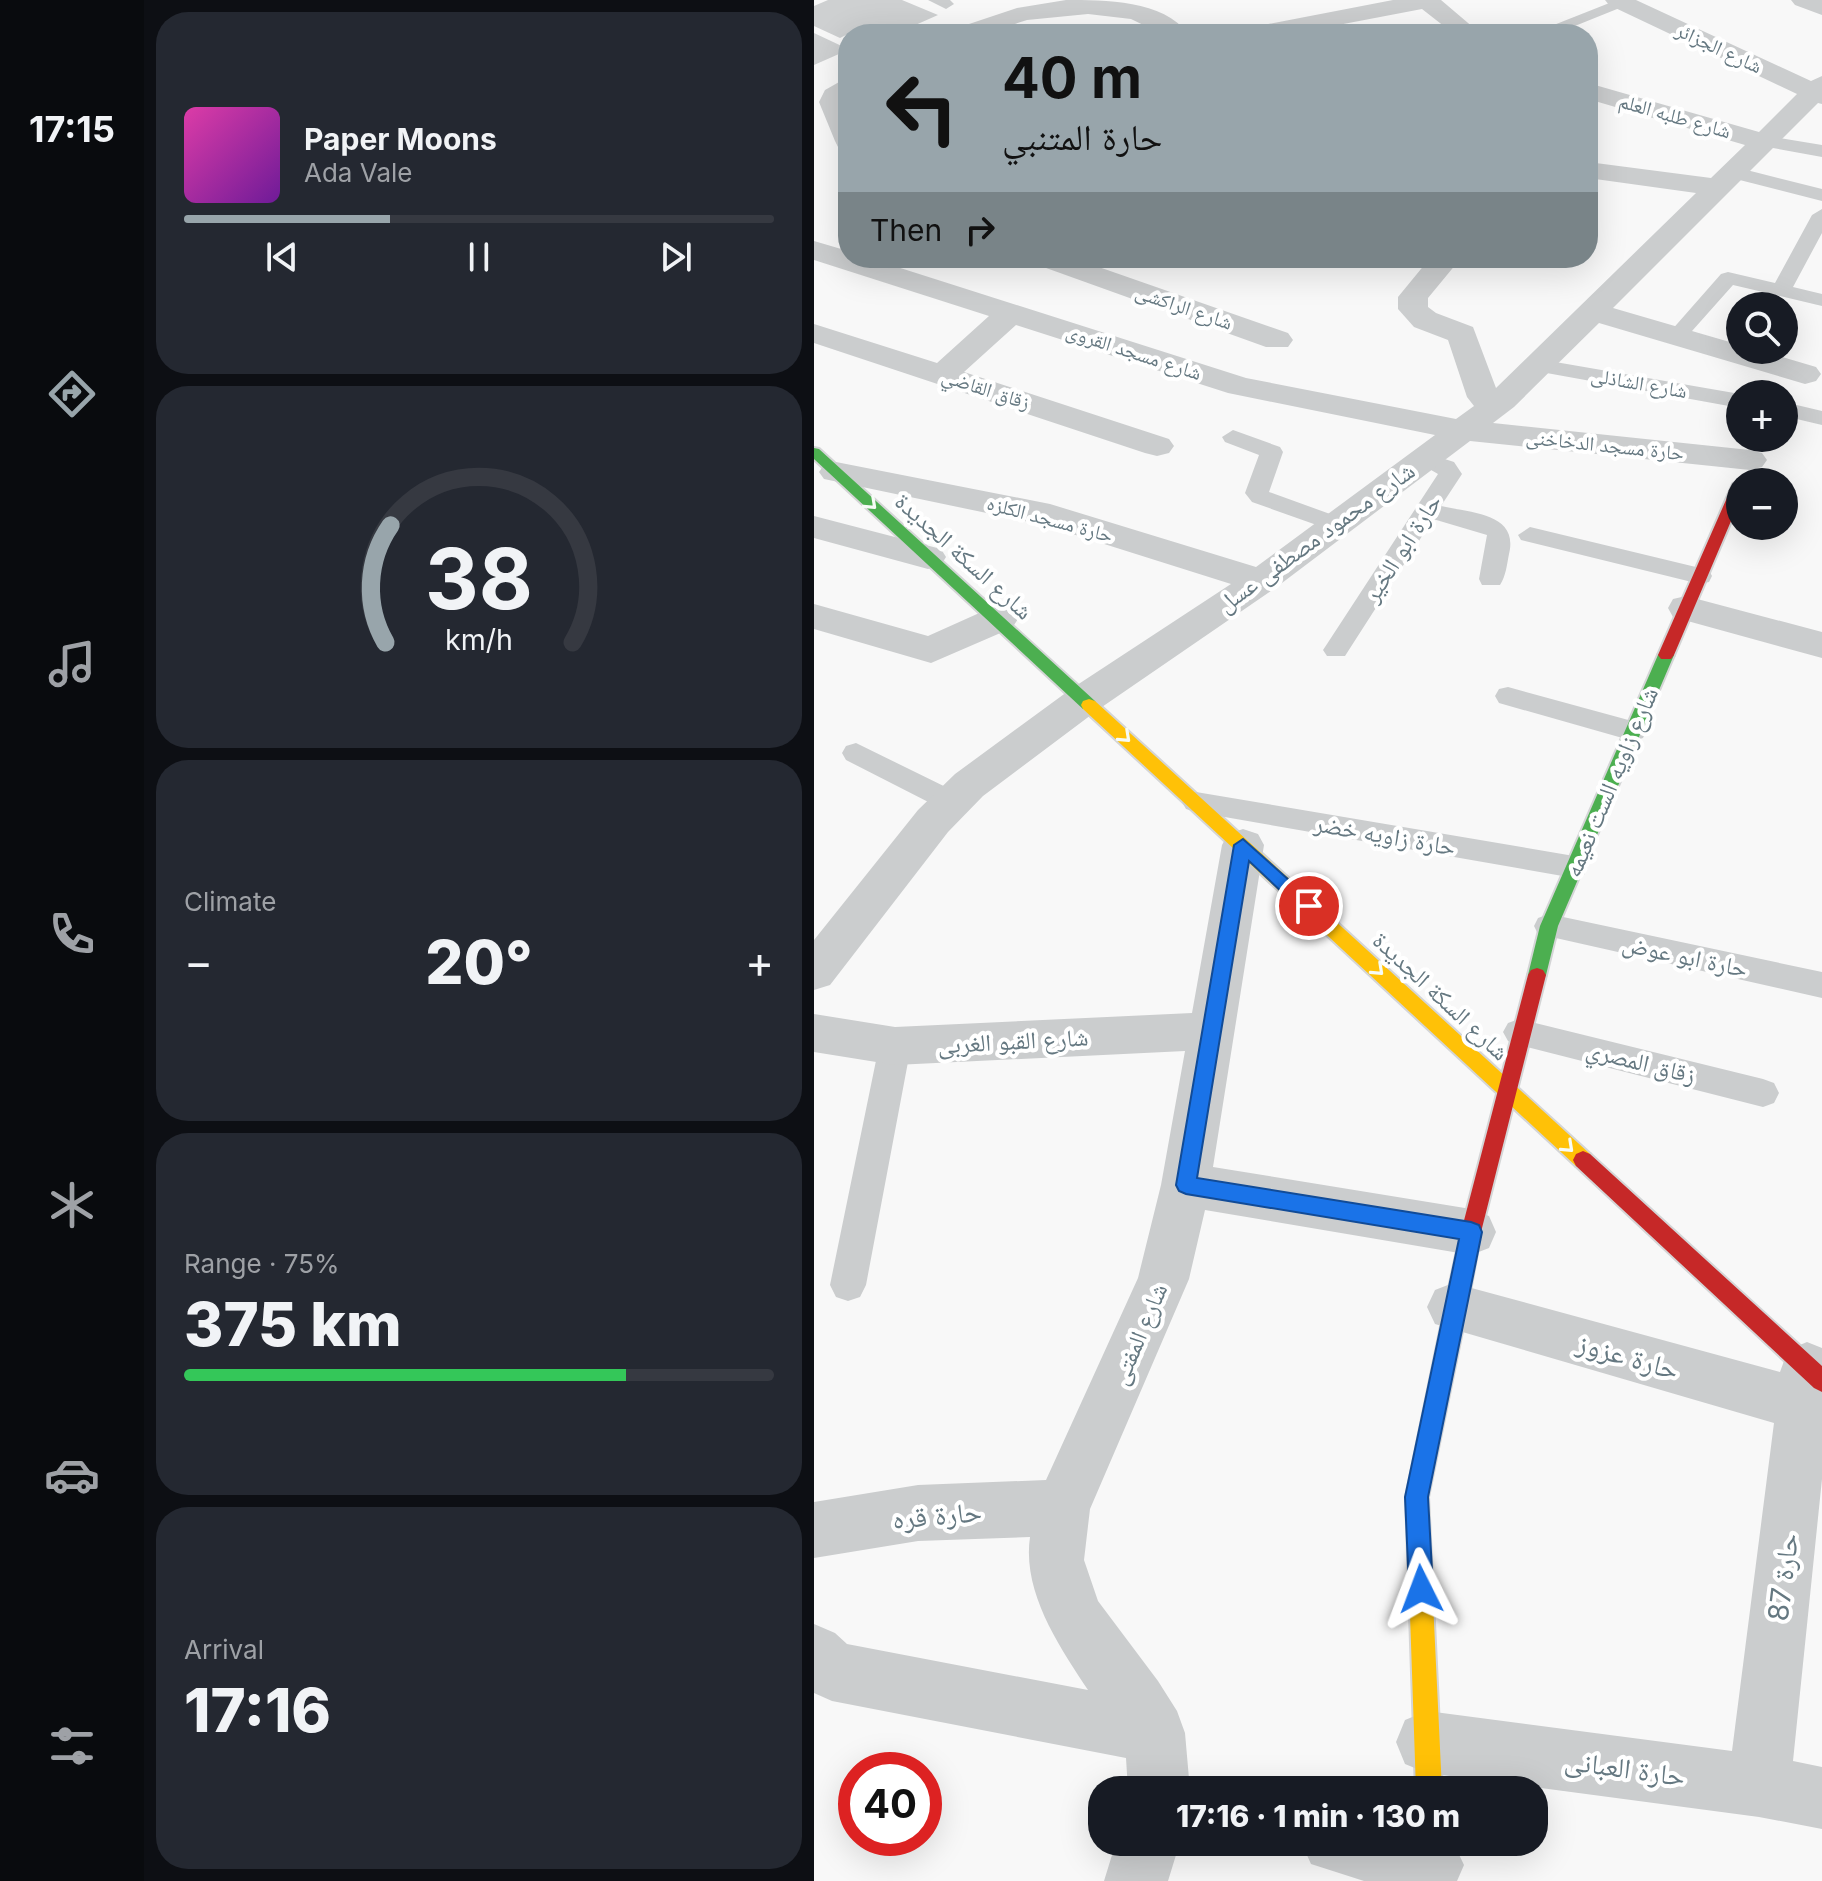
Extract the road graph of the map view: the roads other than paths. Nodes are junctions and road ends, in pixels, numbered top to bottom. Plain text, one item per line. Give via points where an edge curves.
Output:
1 (1142, 0) edge
2 (1468, 0) edge
3 (1803, 0) edge
4 (1620, 2) edge
5 (1430, 4) edge
6 (1117, 8) junction
7 (1822, 8) edge
8 (985, 24) edge
9 (1161, 24) edge
10 (1312, 24) edge
11 (1456, 24) edge
12 (1564, 24) edge
13 (1820, 91) edge
14 (838, 92) edge
15 (1598, 94) edge
16 (838, 133) edge
17 (1762, 141) junction
18 (1822, 151) edge
19 (1598, 171) edge
20 (1724, 179) junction
21 (1822, 195) edge
22 (1822, 215) edge
23 (867, 268) edge
24 (1073, 268) edge
25 (1438, 268) edge
26 (1782, 289) junction
27 (1822, 300) edge
28 (1592, 311) junction
29 (1011, 313) junction
30 (814, 333) edge
31 (1677, 336) junction
32 (1277, 340) dead end
33 (1538, 365) junction
34 (942, 375) junction
35 (1804, 376) edge
36 (1726, 399) edge
37 (1496, 405) junction
38 (1798, 412) edge
39 (1822, 418) edge
40 (1461, 430) junction
41 (1233, 437) dead end
42 (1157, 446) dead end
43 (1423, 459) junction
44 (825, 462) edge
45 (1748, 466) edge
46 (1427, 510) junction
47 (1336, 524) junction
48 (814, 527) edge
49 (1530, 535) dead end
50 (928, 557) junction
51 (1491, 579) dead end
52 (1261, 581) junction
53 (1693, 592) junction
54 (814, 616) edge
55 (999, 619) junction
56 (1822, 645) edge
57 (1336, 650) dead end
58 (1508, 696) dead end
59 (1085, 699) junction
60 (1633, 731) junction
61 (856, 753) dead end
62 (952, 802) junction
63 (1196, 802) junction
64 (1243, 845) junction
65 (1574, 867) junction
66 (1549, 926) junction
67 (814, 972) edge
68 (1822, 985) edge
69 (1212, 1031) junction
70 (1519, 1032) junction
71 (814, 1033) edge
72 (895, 1046) junction
73 (1505, 1089) junction
74 (1763, 1093) dead end
75 (1186, 1185) junction
76 (1471, 1232) junction
77 (848, 1285) dead end
78 (1453, 1307) junction
79 (1811, 1385) edge
80 (1062, 1508) junction
81 (816, 1535) edge
82 (814, 1654) edge
83 (1155, 1733) junction
84 (1428, 1766) edge
85 (1158, 1776) edge
86 (1759, 1786) junction
87 (1822, 1798) edge
88 (1144, 1856) edge
89 (1399, 1856) edge
90 (1432, 1863) edge
91 (1136, 1881) edge

1 - 6 street
2 - 5 street
3 - 7 street
4 - 12 lane
4 - 13 street, شارع الجزائر
5 - 10 street
5 - 11 street
6 - 8 street via 1050,5
6 - 9 street
13 - 17 street, شارع محمود مصطفى عسل
14 - 16 street via 832,102
15 - 17 street, شارع طلبه العلم
17 - 18 lane
17 - 20 street, شارع محمود مصطفى عسل
19 - 20 street
20 - 21 lane
20 - 28 street, شارع محمود مصطفى عسل
22 - 26 lane
23 - 29 street, شارع مسجد القروى
24 - 32 street, شارع الراكشى
25 - 37 street via 1413,297 1413,309 1425,320 1462,334 1483,397
26 - 27 lane
26 - 31 lane via 1728,278
28 - 31 street
28 - 33 street, شارع محمود مصطفى عسل
29 - 34 street
29 - 40 street, شارع مسجد القروى via 1239,386
30 - 34 street, زقاق القاضي
31 - 35 street
33 - 36 lane, شارع الشاذلى
33 - 37 street, شارع محمود مصطفى عسل
34 - 42 street, زقاق القاضي
37 - 40 street, شارع محمود مصطفى عسل
38 - 39 lane
40 - 43 street, شارع محمود مصطفى عسل
40 - 45 street, حارة مسجد الدخاخنى
41 - 47 lane via 1272,452 1260,497
43 - 46 lane, حارة ابو الخير via 1450,472
43 - 47 street, شارع محمود مصطفى عسل
44 -> 50 street, شارع السكة الجديدة
44 - 52 street, حارة مسجد الكلزه via 1050,515
45 - 53 street, شارع زاويه الست نعيمه
46 - 51 lane via 1498,531
46 - 57 lane, حارة ابو الخير
47 - 52 street, شارع محمود مصطفى عسل
48 - 50 street
49 - 53 lane
50 - 55 street, شارع السكة الجديدة
52 - 59 street, شارع محمود مصطفى عسل
53 - 56 street
53 - 60 street, شارع زاويه الست نعيمه
54 - 55 street via 931,650
55 - 59 street, شارع السكة الجديدة
58 - 60 lane
59 - 62 street, شارع محمود مصطفى عسل
59 -> 63 street, شارع السكة الجديدة
60 - 65 street, شارع زاويه الست نعيمه
61 - 62 lane
62 - 67 street, شارع محمود مصطفى عسل
63 - 64 street, شارع السكة الجديدة
63 - 65 lane, حارة زاويه خضر
64 - 69 street, شارع المفتى
64 -> 73 street, شارع السكة الجديدة
65 - 66 street, شارع زاويه الست نعيمه
66 - 68 lane, حارة ابو عوض
66 - 70 street, شارع زاويه الست نعيمه
69 - 72 street, شارع القبو الغربى
69 - 75 street, شارع المفتى
70 - 73 street, شارع زاويه الست نعيمه
70 - 74 lane, زقاق المصري
71 - 72 street, شارع القبو الغربى
72 - 77 lane
73 - 76 street, شارع زاويه الست نعيمه
73 -> 79 street, شارع السكة الجديدة
75 - 76 street
75 - 80 street, شارع المفتى via 1155,1301
76 - 78 street, شارع زاويه الست نعيمه
78 - 79 street, حارة عزوز
78 - 84 street, شارع زاويه الست نعيمه via 1417,1497
79 - 86 street, حارة 87
80 - 81 street, حارة قره via 918,1513
80 - 83 street, شارع المفتى via 1055,1560 1075,1618
82 - 83 street via 832,1671
83 - 85 street, شارع المفتى
84 - 86 street, حارة العبانى
86 - 87 street, حارة العبانى
88 - 91 street
89 - 90 street

